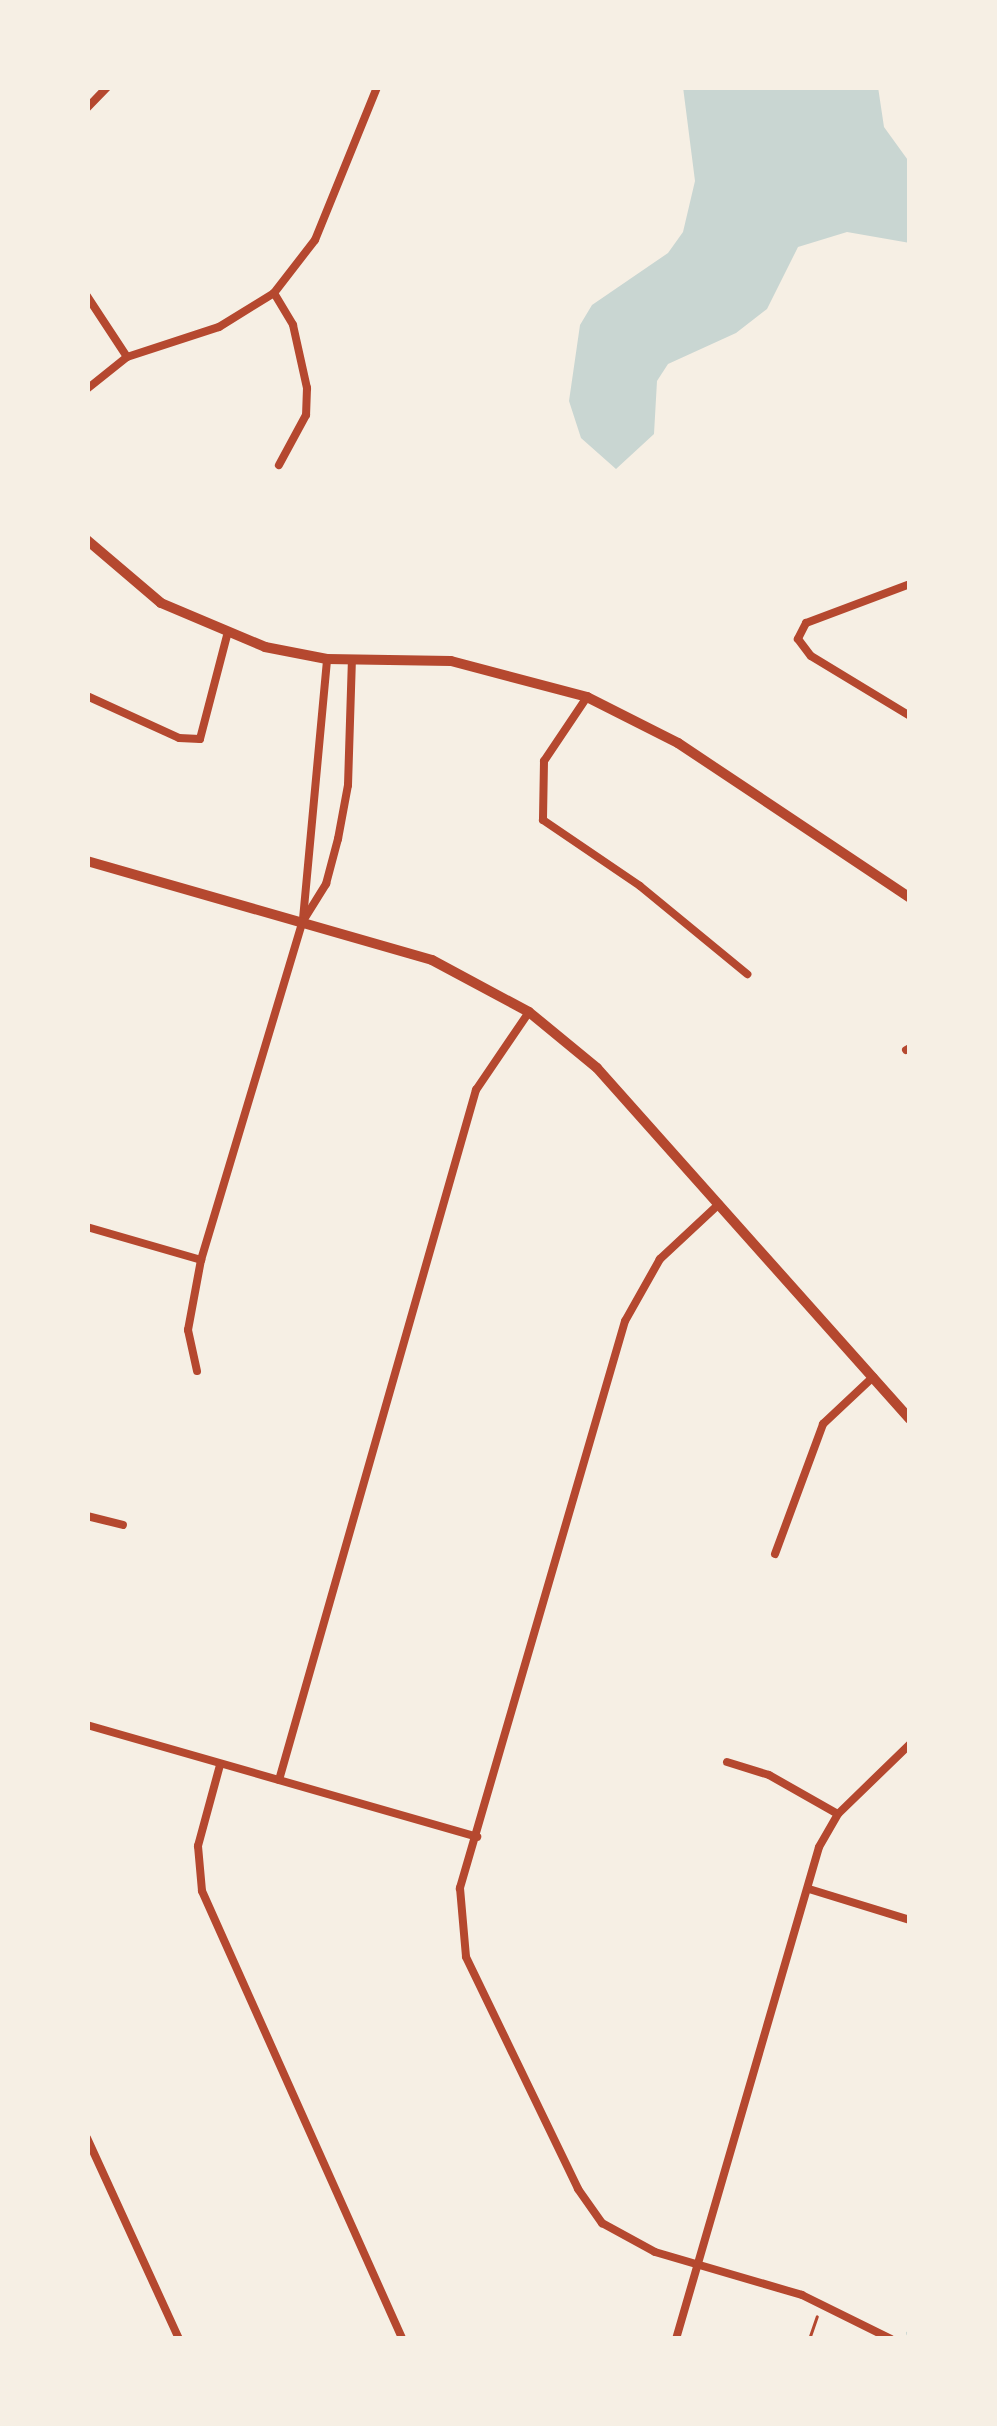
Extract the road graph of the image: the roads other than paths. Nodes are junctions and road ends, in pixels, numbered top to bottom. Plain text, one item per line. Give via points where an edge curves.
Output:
1 (106, 87) edge
2 (377, 87) edge
3 (87, 108) edge
4 (274, 293) junction
5 (87, 296) edge
6 (127, 357) junction
7 (87, 388) edge
8 (279, 465) dead end
9 (87, 540) edge
10 (910, 584) edge
11 (227, 635) junction
12 (327, 659) junction
13 (352, 660) junction
14 (87, 696) edge
15 (587, 697) junction
16 (910, 716) edge
17 (87, 861) edge
18 (910, 898) edge
19 (303, 921) junction
20 (747, 974) dead end
21 (529, 1012) junction
22 (720, 1203) junction
23 (87, 1227) edge
24 (201, 1260) junction
25 (196, 1371) dead end
26 (873, 1377) junction
27 (910, 1419) edge
28 (87, 1516) edge
29 (123, 1525) dead end
30 (775, 1554) dead end
31 (87, 1725) edge
32 (910, 1744) edge
33 (727, 1762) dead end
34 (220, 1765) junction
35 (279, 1780) junction
36 (838, 1814) junction
37 (477, 1838) junction
38 (809, 1889) junction
39 (910, 1920) edge
40 (87, 2138) edge
41 (698, 2263) junction
42 (179, 2339) edge
43 (402, 2339) edge
44 (676, 2339) edge
45 (891, 2339) edge

1 - 3 street
2 - 4 street via 315,240
4 - 6 street via 219,327
4 - 8 street via 293,325 308,388 306,415
5 - 6 street
6 - 7 street
9 - 11 main road via 161,603
10 - 16 street via 806,623 798,639 811,656
11 - 12 main road
11 - 14 street via 200,739 179,739
12 - 13 main road
12 - 19 street
13 - 15 main road via 452,662
13 - 19 street via 348,785 326,884
15 - 18 main road via 736,779
15 - 20 street via 544,761 543,820
17 - 19 main road
19 - 21 main road via 432,960
19 - 24 street
21 - 22 main road via 597,1068
21 - 35 street via 476,1090
22 - 26 main road
22 - 37 street via 660,1258 625,1322
23 - 24 street
24 - 25 street via 188,1330
26 - 27 main road
26 - 30 street via 823,1424
28 - 29 street
31 - 34 street
32 - 36 street
33 - 36 street via 770,1775
34 - 35 street
34 - 43 street via 198,1846 202,1891
35 - 37 street
36 - 38 street
37 - 41 street via 460,1888 466,1958 578,2189 602,2223 655,2252
38 - 39 street
38 - 41 street
40 - 42 street
41 - 44 street
41 - 45 street via 822,2303

